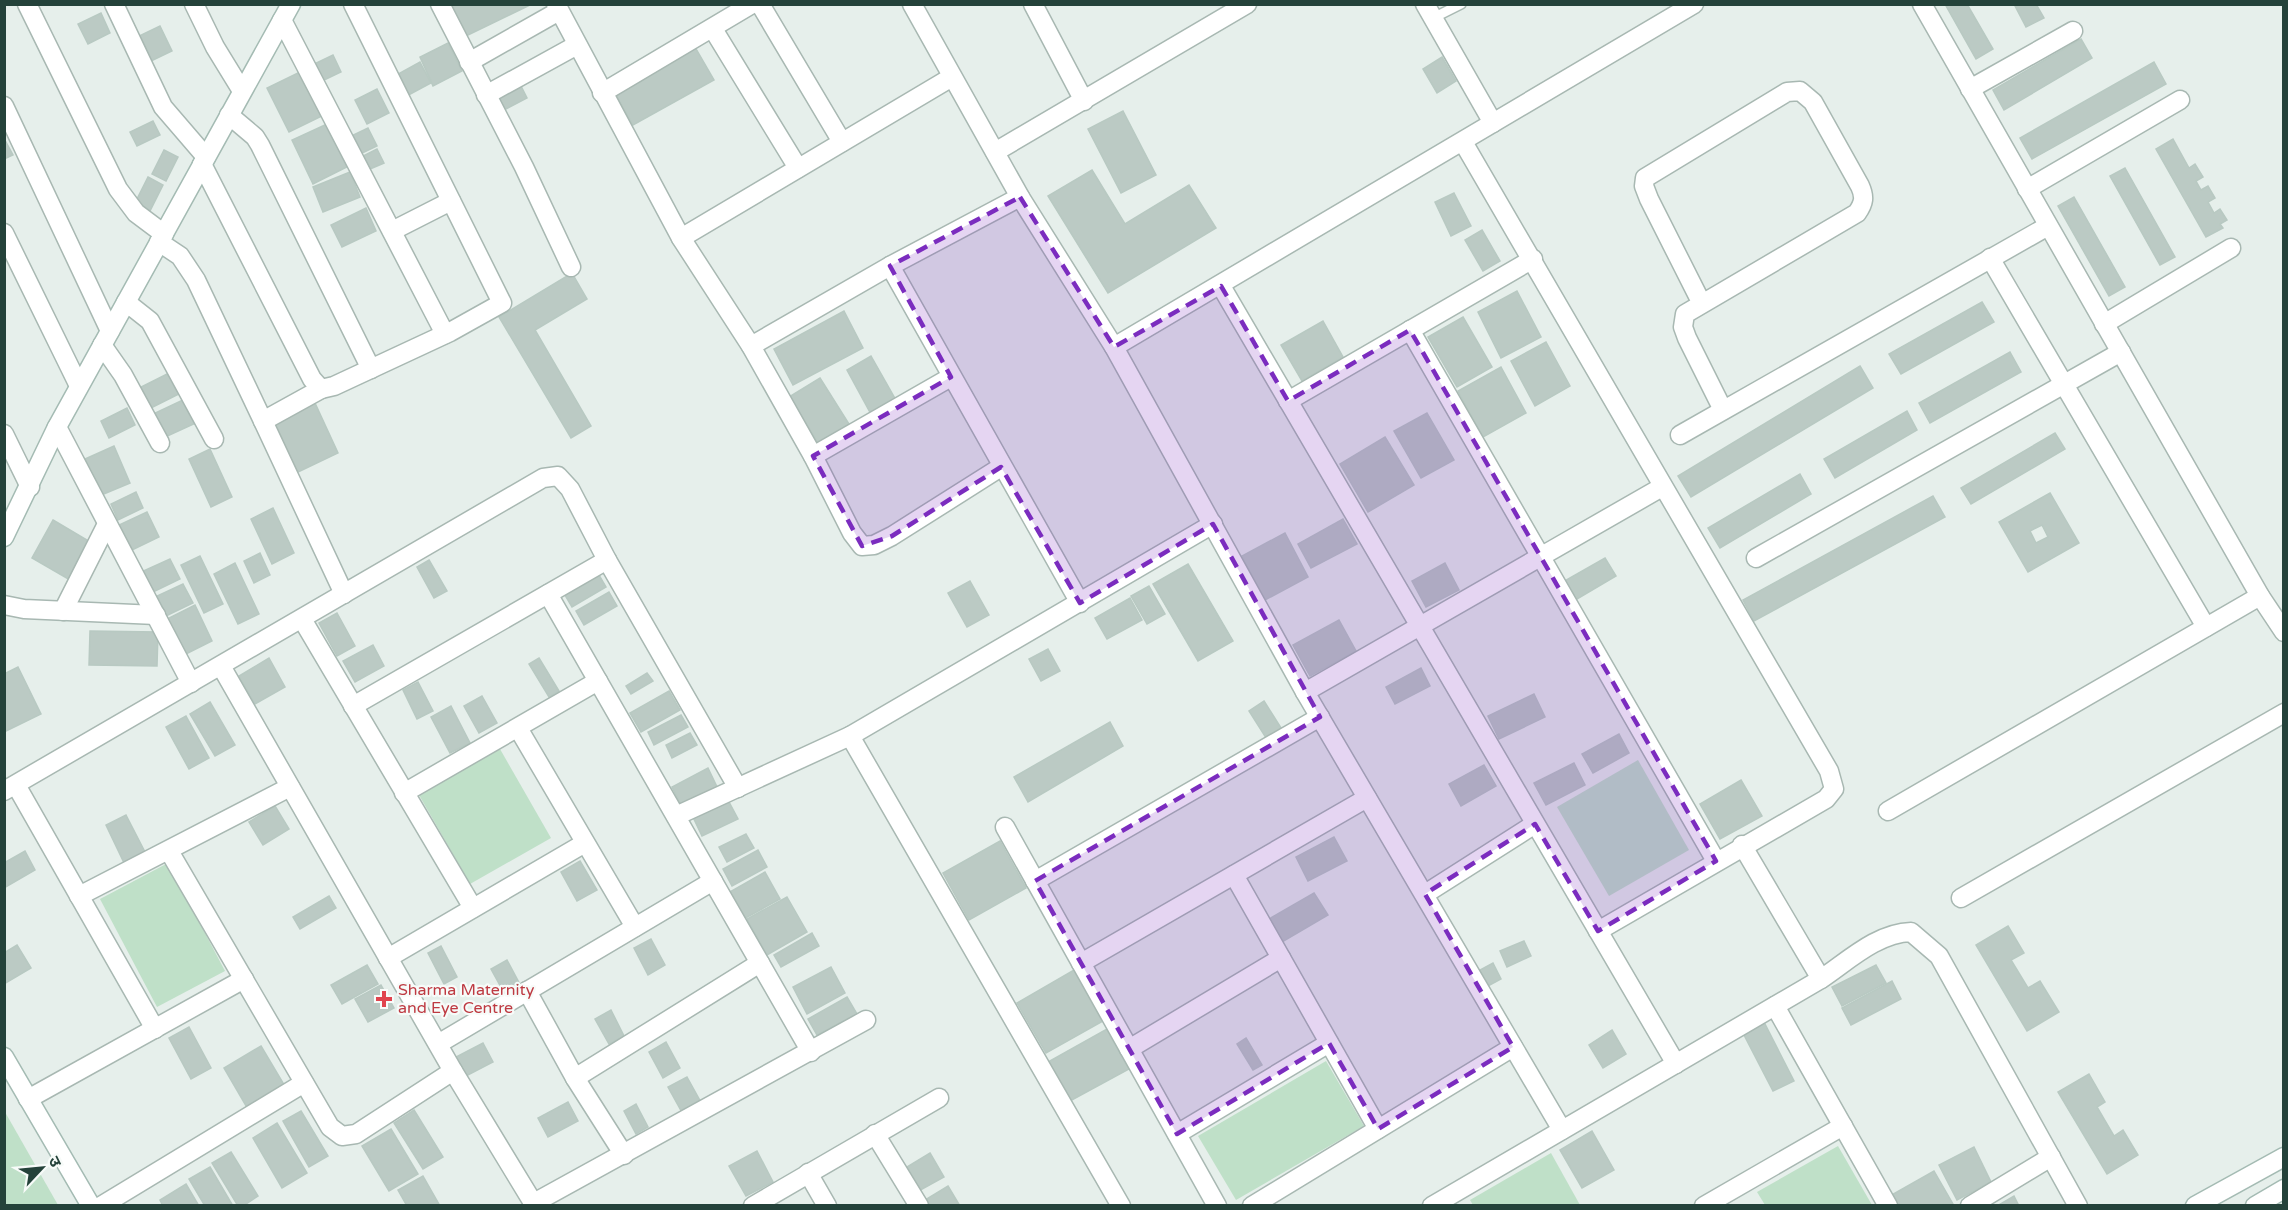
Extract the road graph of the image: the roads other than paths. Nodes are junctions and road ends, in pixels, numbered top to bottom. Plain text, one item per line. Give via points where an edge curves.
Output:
1 (27, 4) edge
2 (114, 4) edge
3 (194, 4) edge
4 (353, 4) edge
5 (440, 4) edge
6 (752, 4) edge
7 (760, 4) edge
8 (912, 4) edge
9 (1247, 4) edge
10 (1461, 4) edge
11 (1694, 4) edge
12 (1923, 4) edge
13 (1038, 6) edge
14 (557, 8) edge
15 (285, 10) edge
16 (1429, 11) edge
17 (713, 29) junction
18 (2073, 31) dead end
19 (577, 45) junction
20 (469, 62) junction
21 (952, 77) junction
22 (1970, 89) junction
23 (242, 92) junction
24 (602, 93) junction
25 (486, 95) junction
26 (2180, 100) dead end
27 (1084, 101) junction
28 (4, 106) edge
29 (230, 115) junction
30 (1493, 123) junction
31 (842, 142) junction
32 (1463, 142) junction
33 (995, 152) junction
34 (204, 161) junction
35 (798, 168) junction
36 (2027, 189) junction
37 (1020, 198) junction
38 (451, 201) junction
39 (2048, 226) junction
40 (392, 231) junction
41 (4, 233) edge
42 (161, 238) junction
43 (681, 238) junction
44 (2231, 248) dead end
45 (1533, 258) junction
46 (1990, 258) junction
47 (890, 266) junction
48 (571, 267) dead end
49 (1221, 286) junction
50 (126, 302) junction
51 (1701, 302) junction
52 (2104, 324) junction
53 (1410, 330) junction
54 (445, 334) junction
55 (106, 338) junction
56 (751, 346) junction
57 (1114, 347) junction
58 (2121, 352) junction
59 (370, 369) junction
60 (951, 377) junction
61 (2064, 384) junction
62 (79, 386) junction
63 (321, 388) junction
64 (1288, 401) junction
65 (1723, 410) junction
66 (263, 421) junction
67 (57, 427) junction
68 (4, 434) edge
69 (1680, 435) dead end
70 (214, 438) dead end
71 (160, 443) dead end
72 (813, 456) junction
73 (1001, 467) junction
74 (30, 487) junction
75 (1662, 487) junction
76 (107, 524) junction
77 (1213, 524) junction
78 (4, 537) edge
79 (1540, 556) junction
80 (1756, 558) dead end
81 (607, 560) junction
82 (344, 594) junction
83 (548, 594) junction
84 (2259, 596) junction
85 (1080, 603) junction
86 (4, 605) edge
87 (63, 611) junction
88 (156, 615) junction
89 (302, 619) junction
90 (1420, 626) junction
91 (2206, 627) junction
92 (2283, 632) edge
93 (221, 666) junction
94 (598, 681) junction
95 (191, 683) junction
96 (1305, 692) junction
97 (354, 706) junction
98 (2283, 713) edge
99 (1320, 717) junction
100 (518, 728) junction
101 (850, 736) junction
102 (290, 787) junction
103 (10, 788) edge
104 (738, 788) junction
105 (404, 793) junction
106 (1367, 798) junction
107 (1888, 811) dead end
108 (676, 816) junction
109 (1536, 824) junction
110 (1005, 827) dead end
111 (585, 843) junction
112 (1742, 845) junction
113 (169, 851) junction
114 (1716, 861) junction
115 (1234, 875) junction
116 (713, 881) junction
117 (1035, 881) junction
118 (1425, 894) junction
119 (79, 896) junction
120 (1961, 898) dead end
121 (472, 908) junction
122 (635, 927) junction
123 (1598, 931) junction
124 (388, 958) junction
125 (1281, 958) junction
126 (760, 963) junction
127 (1081, 963) junction
128 (244, 979) junction
129 (1821, 979) junction
130 (527, 991) junction
131 (1774, 1006) junction
132 (866, 1020) dead end
133 (154, 1029) junction
134 (1329, 1043) junction
135 (438, 1044) junction
136 (1513, 1047) junction
137 (1129, 1049) junction
138 (811, 1052) junction
139 (4, 1057) edge
140 (1676, 1064) junction
141 (453, 1071) junction
142 (575, 1078) junction
143 (304, 1083) junction
144 (939, 1098) dead end
145 (28, 1099) junction
146 (1843, 1126) junction
147 (1378, 1129) junction
148 (1562, 1130) junction
149 (876, 1134) junction
150 (1177, 1134) junction
151 (624, 1155) junction
152 (2051, 1157) junction
153 (2283, 1157) edge
154 (808, 1173) junction
155 (2283, 1189) edge
156 (534, 1204) edge
157 (1438, 1204) edge
158 (91, 1206) edge
159 (101, 1206) edge
160 (753, 1206) edge
161 (826, 1206) edge
162 (919, 1206) edge
163 (1120, 1206) edge
164 (1217, 1206) edge
165 (1252, 1206) edge
166 (1704, 1206) edge
167 (1888, 1206) edge
168 (1970, 1206) edge
169 (2078, 1206) edge
170 (2195, 1206) edge
171 (2255, 1206) edge

1 - 42 street via 118,189
2 - 34 street via 163,107
3 - 23 street
4 - 38 street
5 - 20 street
6 - 17 street
7 - 31 street
8 - 21 street
9 - 27 street
10 - 16 lane
11 - 30 street
12 - 22 street
13 - 27 street
14 - 19 street
14 - 20 street
15 - 23 street
15 - 40 street
16 - 30 street
17 - 24 street
17 - 35 street
18 - 22 street
19 - 24 street
19 - 25 street
20 - 25 street
21 - 31 street
21 - 33 street
22 - 36 street
23 - 29 street
24 - 43 street
25 - 48 street
26 - 36 street
27 - 33 street
28 - 55 street
29 - 34 street
29 - 59 street via 260,145
30 - 32 street
31 - 35 street
32 - 45 street
32 - 49 street
33 - 37 street
34 - 42 street
34 - 63 street via 312,379
35 - 43 street
36 - 39 street
37 - 47 street
37 - 57 street
38 - 40 street
38 - 54 street via 502,301
39 - 46 street
39 - 52 street
40 - 54 street
41 - 62 street
42 - 50 street
42 - 66 street via 180,256 195,280
43 - 56 street
44 - 52 street
45 - 53 street
45 - 75 street
46 - 61 street
46 - 65 street
47 - 56 street
47 - 60 street
49 - 57 street
49 - 64 street
50 - 55 street
50 - 70 street via 150,321
51 - 51 street via 1649,199 1645,178 1787,92 1800,91 1813,102 1860,186 1862,206 1857,213
51 - 65 street via 1685,314 1683,327
52 - 58 street
53 - 64 street
53 - 79 street
54 - 59 street
55 - 62 street
55 - 71 street
56 - 72 street
57 - 77 street
58 - 61 street
58 - 84 street
59 - 63 street
60 - 72 street
60 - 73 street
61 - 80 street
61 - 91 street
62 - 67 street
63 - 66 street
64 - 90 street
65 - 69 street
66 - 82 street
67 - 74 street
67 - 76 street
68 - 74 street
72 - 73 street via 862,546 892,536
73 - 85 street
74 - 78 street
75 - 79 street
75 - 112 street via 1829,771 1834,789 1826,799
76 - 87 street
76 - 88 street
77 - 85 street
77 - 96 street
79 - 90 street
79 - 114 street
81 - 82 street via 570,489 558,476 543,478
81 - 83 street
81 - 104 street
82 - 89 street
83 - 94 street
83 - 97 street
84 - 91 street
84 - 92 street
85 - 101 street
86 - 87 street
87 - 88 street
88 - 95 street
89 - 93 street
89 - 97 street
90 - 96 street
90 - 109 street
91 - 107 street
93 - 95 street
93 - 102 street
94 - 100 street
94 - 108 street
95 - 103 street
96 - 99 street
97 - 105 street
98 - 120 street
99 - 106 street
99 - 117 street
100 - 105 street
100 - 111 street
101 - 104 street
101 - 163 street
102 - 113 street
102 - 124 street
103 - 119 street
104 - 108 street
105 - 121 street
106 - 115 street
106 - 118 street
108 - 116 street
109 - 118 street
109 - 123 street
110 - 117 street
111 - 121 street
111 - 122 street
112 - 114 street
112 - 129 street
113 - 119 street
113 - 128 street
114 - 123 street
115 - 125 street
115 - 127 street
116 - 122 street
116 - 126 street
117 - 127 street
118 - 136 street
119 - 133 street
121 - 124 street
122 - 130 street
123 - 140 street
124 - 135 street
125 - 134 street
125 - 137 street
126 - 138 street
126 - 142 street
127 - 137 street
128 - 133 street
128 - 143 street
129 - 131 street
129 - 152 street via 1878,940 1897,932 1911,932 1924,941 1939,956
130 - 135 street
130 - 142 street
131 - 140 street
131 - 146 street
132 - 138 street
133 - 145 street
134 - 147 street
134 - 150 street
135 - 141 street
136 - 147 street
136 - 148 street
137 - 150 street
138 - 151 street
139 - 145 street
140 - 148 street
141 - 143 street via 356,1134 342,1136 330,1127
141 - 156 street
142 - 151 street
143 - 159 street
144 - 149 street
145 - 158 street
146 - 166 street
146 - 167 street
147 - 165 street
148 - 157 street
149 - 154 street
149 - 162 street
150 - 164 street
151 - 156 street
152 - 168 street
152 - 169 street
153 - 170 street
154 - 160 street
154 - 161 street
155 - 171 street

